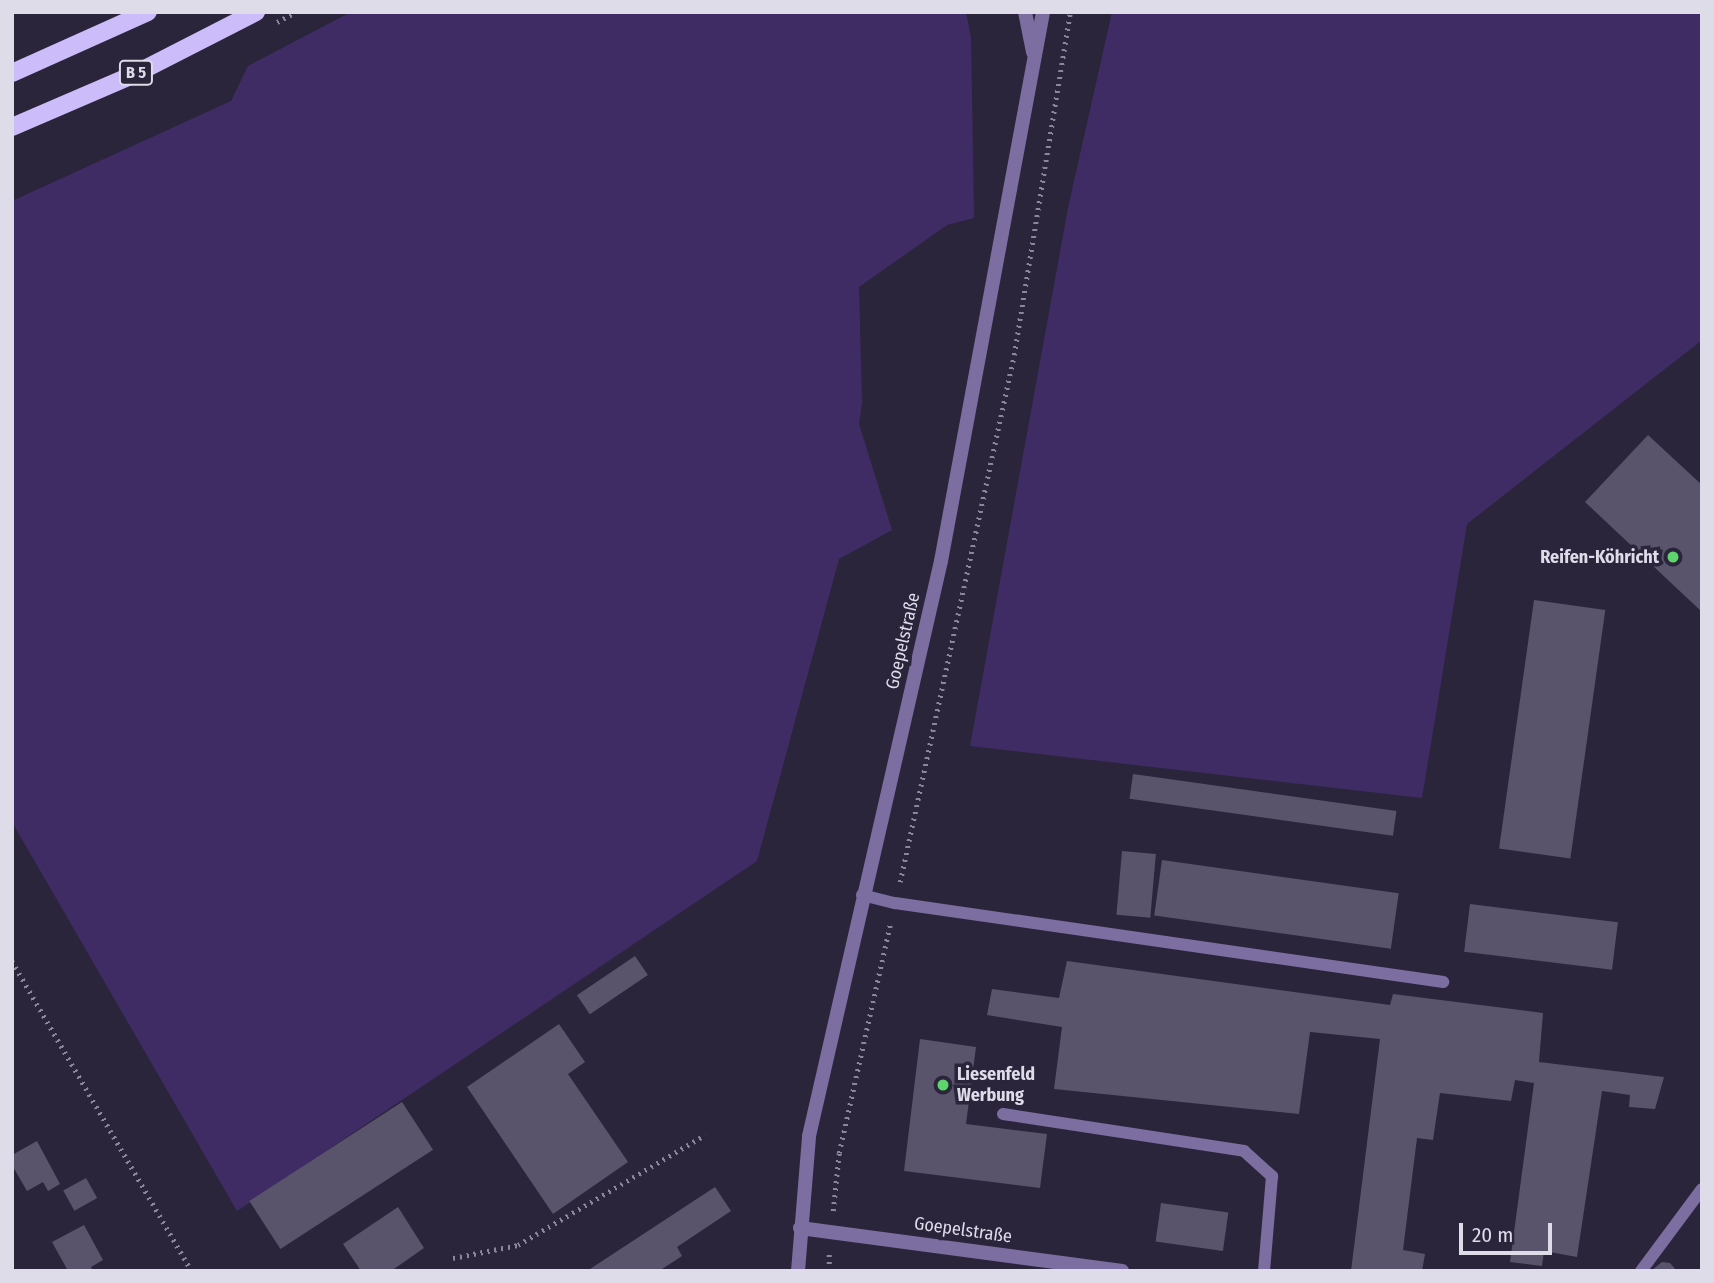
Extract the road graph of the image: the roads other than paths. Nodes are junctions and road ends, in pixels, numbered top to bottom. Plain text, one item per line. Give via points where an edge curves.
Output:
1 (148, 12) edge
2 (256, 12) edge
3 (1025, 12) edge
4 (1043, 12) edge
5 (1035, 61) junction
6 (12, 73) edge
7 (12, 127) edge
8 (862, 895) junction
9 (1443, 982) dead end
10 (1003, 1114) dead end
11 (1702, 1188) edge
12 (800, 1228) junction
13 (798, 1271) edge
14 (1122, 1271) edge
15 (1264, 1271) edge
16 (1641, 1271) edge

1 - 6 main road
2 - 7 main road, B 5 via 135,74
3 - 5 street, Goepelstraße
4 - 5 street, Goepelstraße
5 - 8 street, Goepelstraße via 941,561
8 - 9 lane via 895,904
8 - 12 street, Goepelstraße via 809,1136
10 - 15 lane via 1244,1151 1272,1176
11 - 16 lane
12 - 13 street, Goepelstraße
12 - 14 street, Goepelstraße

